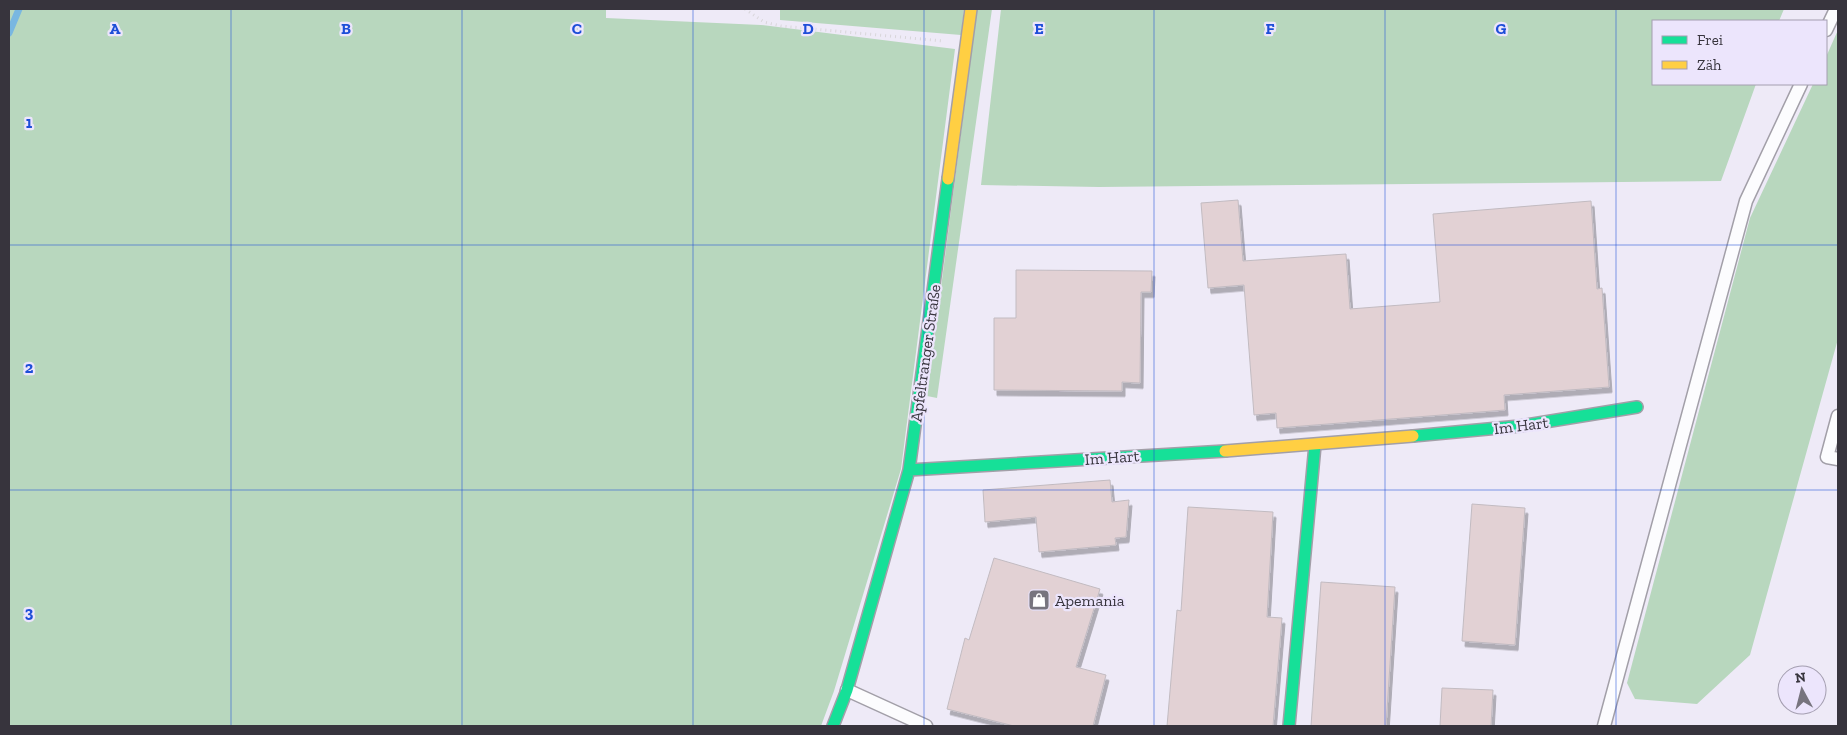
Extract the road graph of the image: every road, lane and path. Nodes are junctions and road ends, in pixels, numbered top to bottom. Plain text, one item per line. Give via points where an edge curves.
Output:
1 (745, 9) edge
2 (971, 9) edge
3 (1836, 9) edge
4 (1827, 28) edge
5 (966, 43) junction
6 (1801, 85) edge
7 (1637, 408) dead end
8 (1838, 416) edge
9 (1315, 445) junction
10 (1838, 459) edge
11 (909, 470) junction
12 (847, 690) junction
13 (833, 726) edge
14 (926, 726) edge
15 (1289, 726) edge
16 (1604, 726) edge

1 - 5 path via 764,22 781,26
2 - 5 street, Apfeltranger Straße
3 - 4 lane
5 - 11 street, Apfeltranger Straße
6 - 16 lane via 1746,201
7 - 9 street, Im Hart via 1520,426
8 - 10 lane via 1827,456
9 - 11 street, Im Hart
9 - 15 street
11 - 12 street, Apfeltranger Straße
12 - 13 street, Apfeltranger Straße
12 - 14 lane

